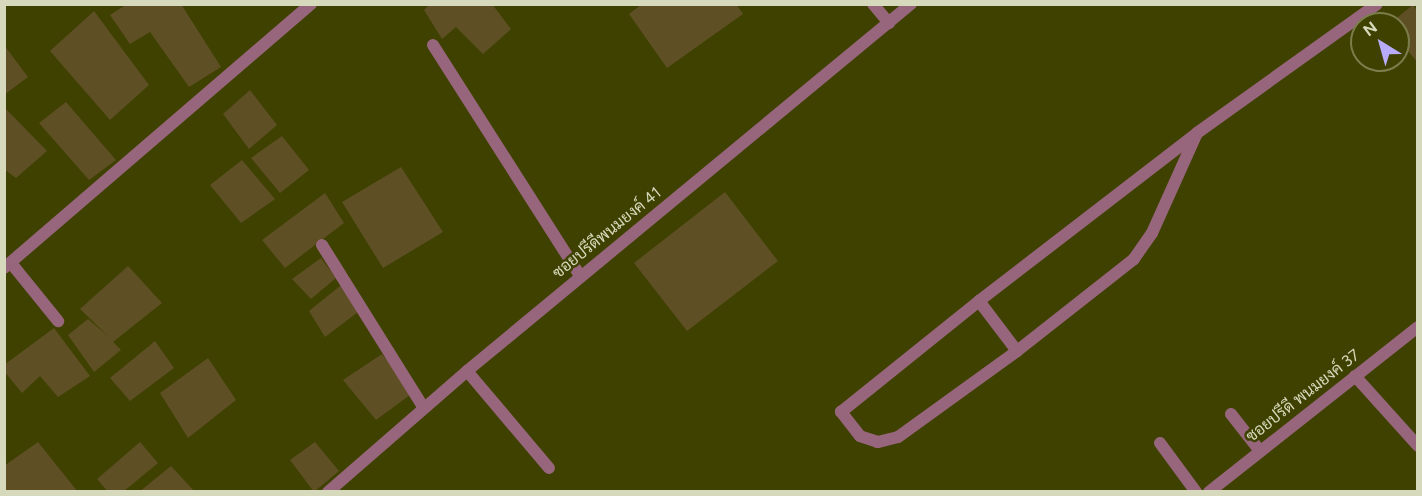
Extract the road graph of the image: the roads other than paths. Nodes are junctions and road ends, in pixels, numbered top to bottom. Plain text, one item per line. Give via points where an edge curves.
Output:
1 (311, 4) edge
2 (873, 4) edge
3 (911, 4) edge
4 (1377, 4) edge
5 (889, 23) junction
6 (433, 45) dead end
7 (1197, 133) junction
8 (322, 245) dead end
9 (8, 265) edge
10 (580, 276) junction
11 (979, 301) junction
12 (58, 321) dead end
13 (1418, 327) edge
14 (1017, 351) junction
15 (467, 371) junction
16 (1355, 376) junction
17 (424, 408) junction
18 (1231, 414) dead end
19 (1160, 442) dead end
20 (1418, 446) edge
21 (1260, 451) junction
22 (549, 468) dead end
23 (328, 492) edge
24 (1196, 492) edge
25 (1209, 492) edge

1 - 9 street
2 - 5 street
3 - 5 street, ซอยปรีดีพนมยงค์ 41
4 - 7 street
5 - 10 street, ซอยปรีดีพนมยงค์ 41
6 - 10 street
7 - 11 street
7 - 14 street via 1143,249
8 - 17 street
9 - 12 street
10 - 15 street, ซอยปรีดีพนมยงค์ 41
11 - 14 street
11 - 14 street via 841,412 860,436 878,442 898,437
13 - 16 street, ซอยปรีดี พนมยงค์ 37
15 - 17 street, ซอยปรีดีพนมยงค์ 41
15 - 22 street
16 - 20 street
16 - 21 street, ซอยปรีดี พนมยงค์ 37
17 - 23 street, ซอยปรีดีพนมยงค์ 41
18 - 21 street
19 - 24 street
21 - 25 street, ซอยปรีดี พนมยงค์ 37

